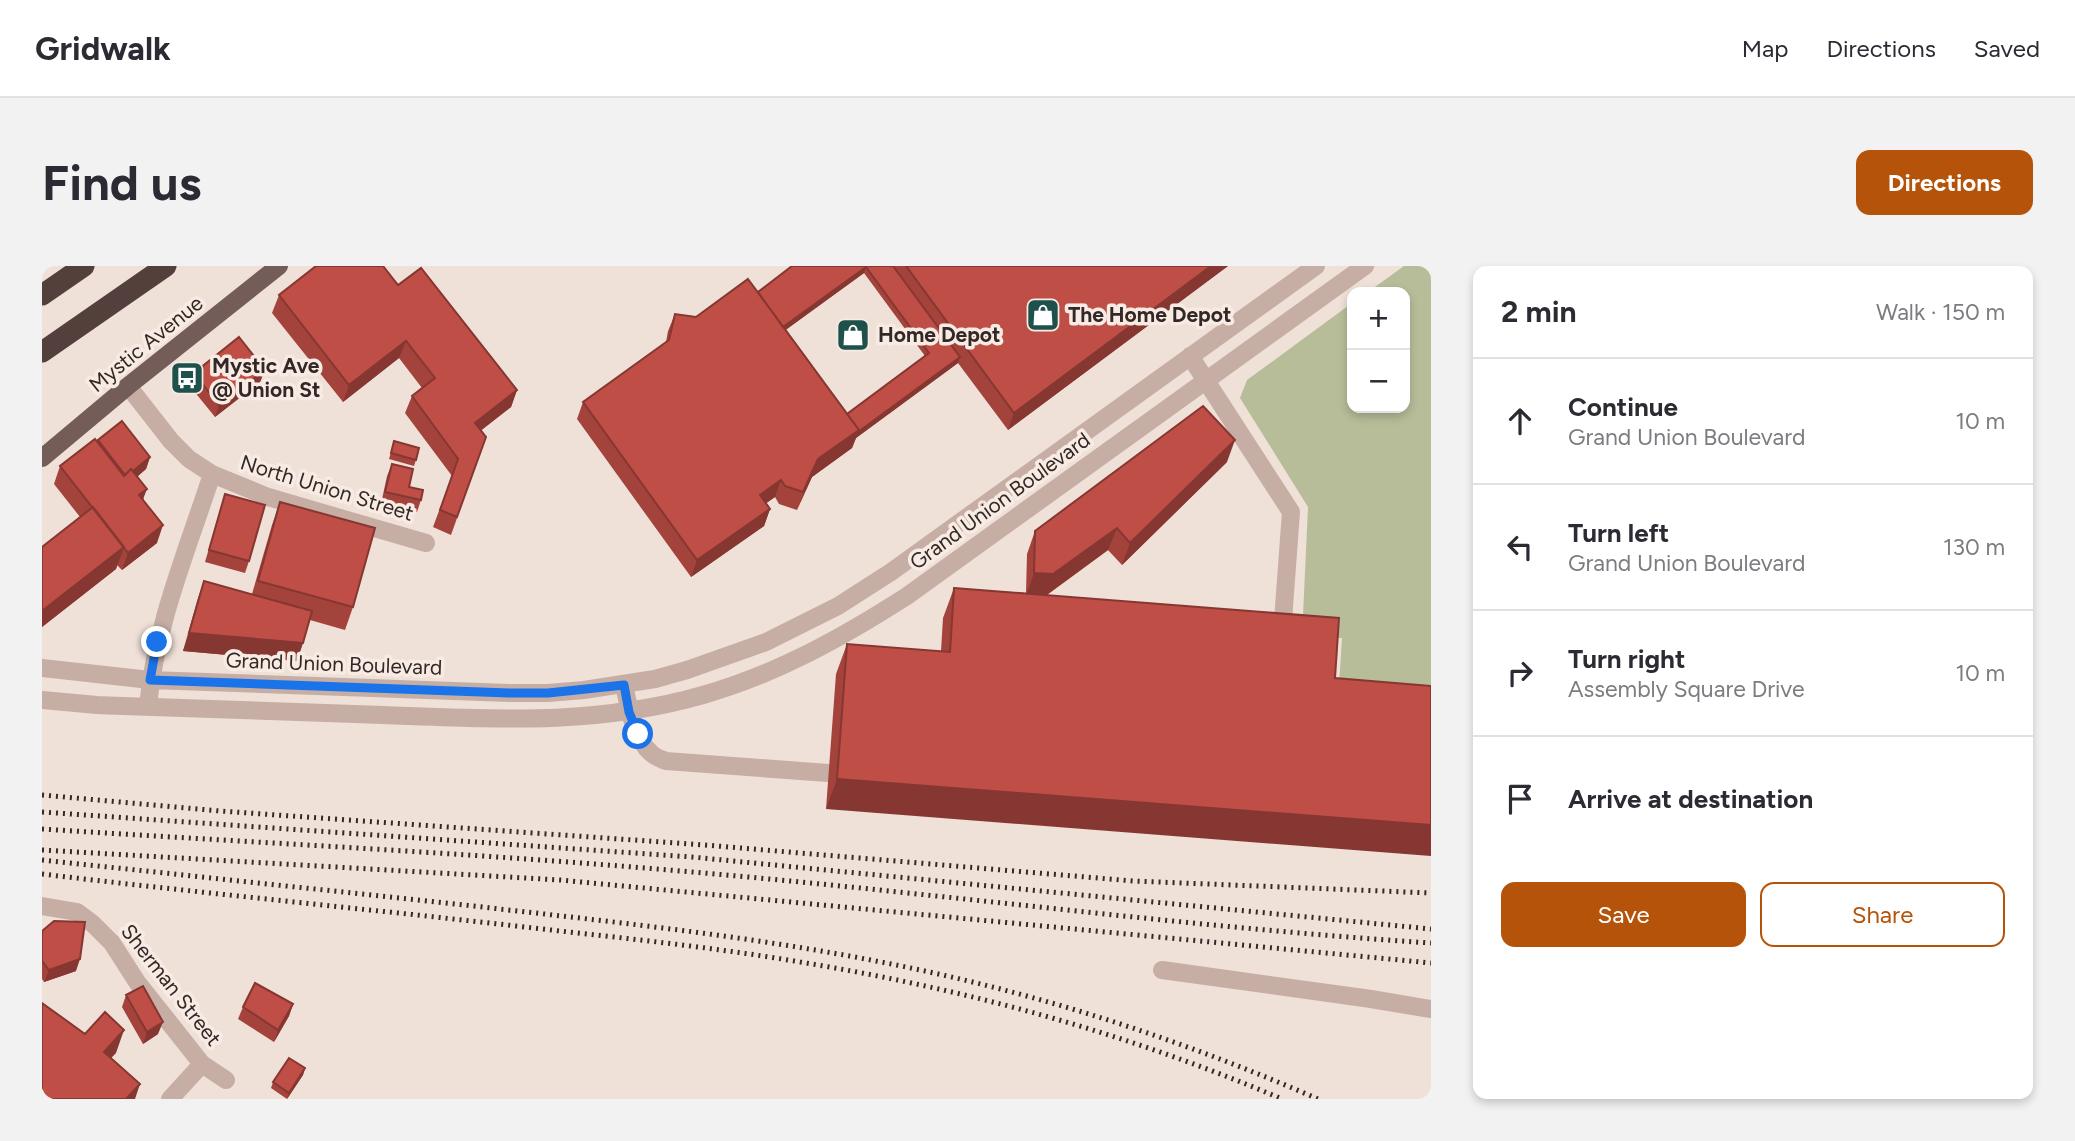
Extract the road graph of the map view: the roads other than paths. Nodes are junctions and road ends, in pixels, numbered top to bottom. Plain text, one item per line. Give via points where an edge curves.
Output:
1 (84, 266) edge
2 (166, 266) edge
3 (279, 266) edge
4 (1316, 266) edge
5 (1365, 266) edge
6 (42, 295) edge
7 (42, 352) edge
8 (1190, 356) junction
9 (1207, 381) junction
10 (128, 386) junction
11 (47, 453) edge
12 (212, 474) junction
13 (426, 543) dead end
14 (1281, 644) edge
15 (702, 664) junction
16 (42, 668) edge
17 (150, 680) junction
18 (624, 685) junction
19 (711, 692) junction
20 (42, 700) edge
21 (148, 707) junction
22 (629, 712) junction
23 (828, 773) dead end
24 (42, 906) edge
25 (1162, 970) dead end
26 (1431, 1009) edge
27 (202, 1064) junction
28 (226, 1080) dead end
29 (170, 1099) edge

1 - 6 highway
2 - 7 highway
3 - 10 main road, Mystic Avenue
4 - 8 street, Grand Union Boulevard
5 - 9 street, Grand Union Boulevard
8 - 9 street
8 - 15 street, Grand Union Boulevard via 838,606 766,642
9 - 14 street via 1291,512
9 - 19 street, Grand Union Boulevard via 875,617 780,668
10 - 11 main road, Mystic Avenue
10 - 12 street, North Union Street via 171,441
12 - 13 street, North Union Street via 268,496
12 - 17 street via 160,631
15 - 18 street, Grand Union Boulevard
15 - 19 street
16 - 17 street, Grand Union Boulevard
17 - 18 street, Grand Union Boulevard via 509,693
17 - 21 street
18 - 22 street
19 - 22 street, Grand Union Boulevard
20 - 21 street, Grand Union Boulevard
21 - 22 street, Grand Union Boulevard via 516,720
22 - 23 street via 641,742 652,755 666,761
24 - 27 street, Sherman Street via 77,912 112,943
25 - 26 street
27 - 28 street, Sherman Street
27 - 29 street

